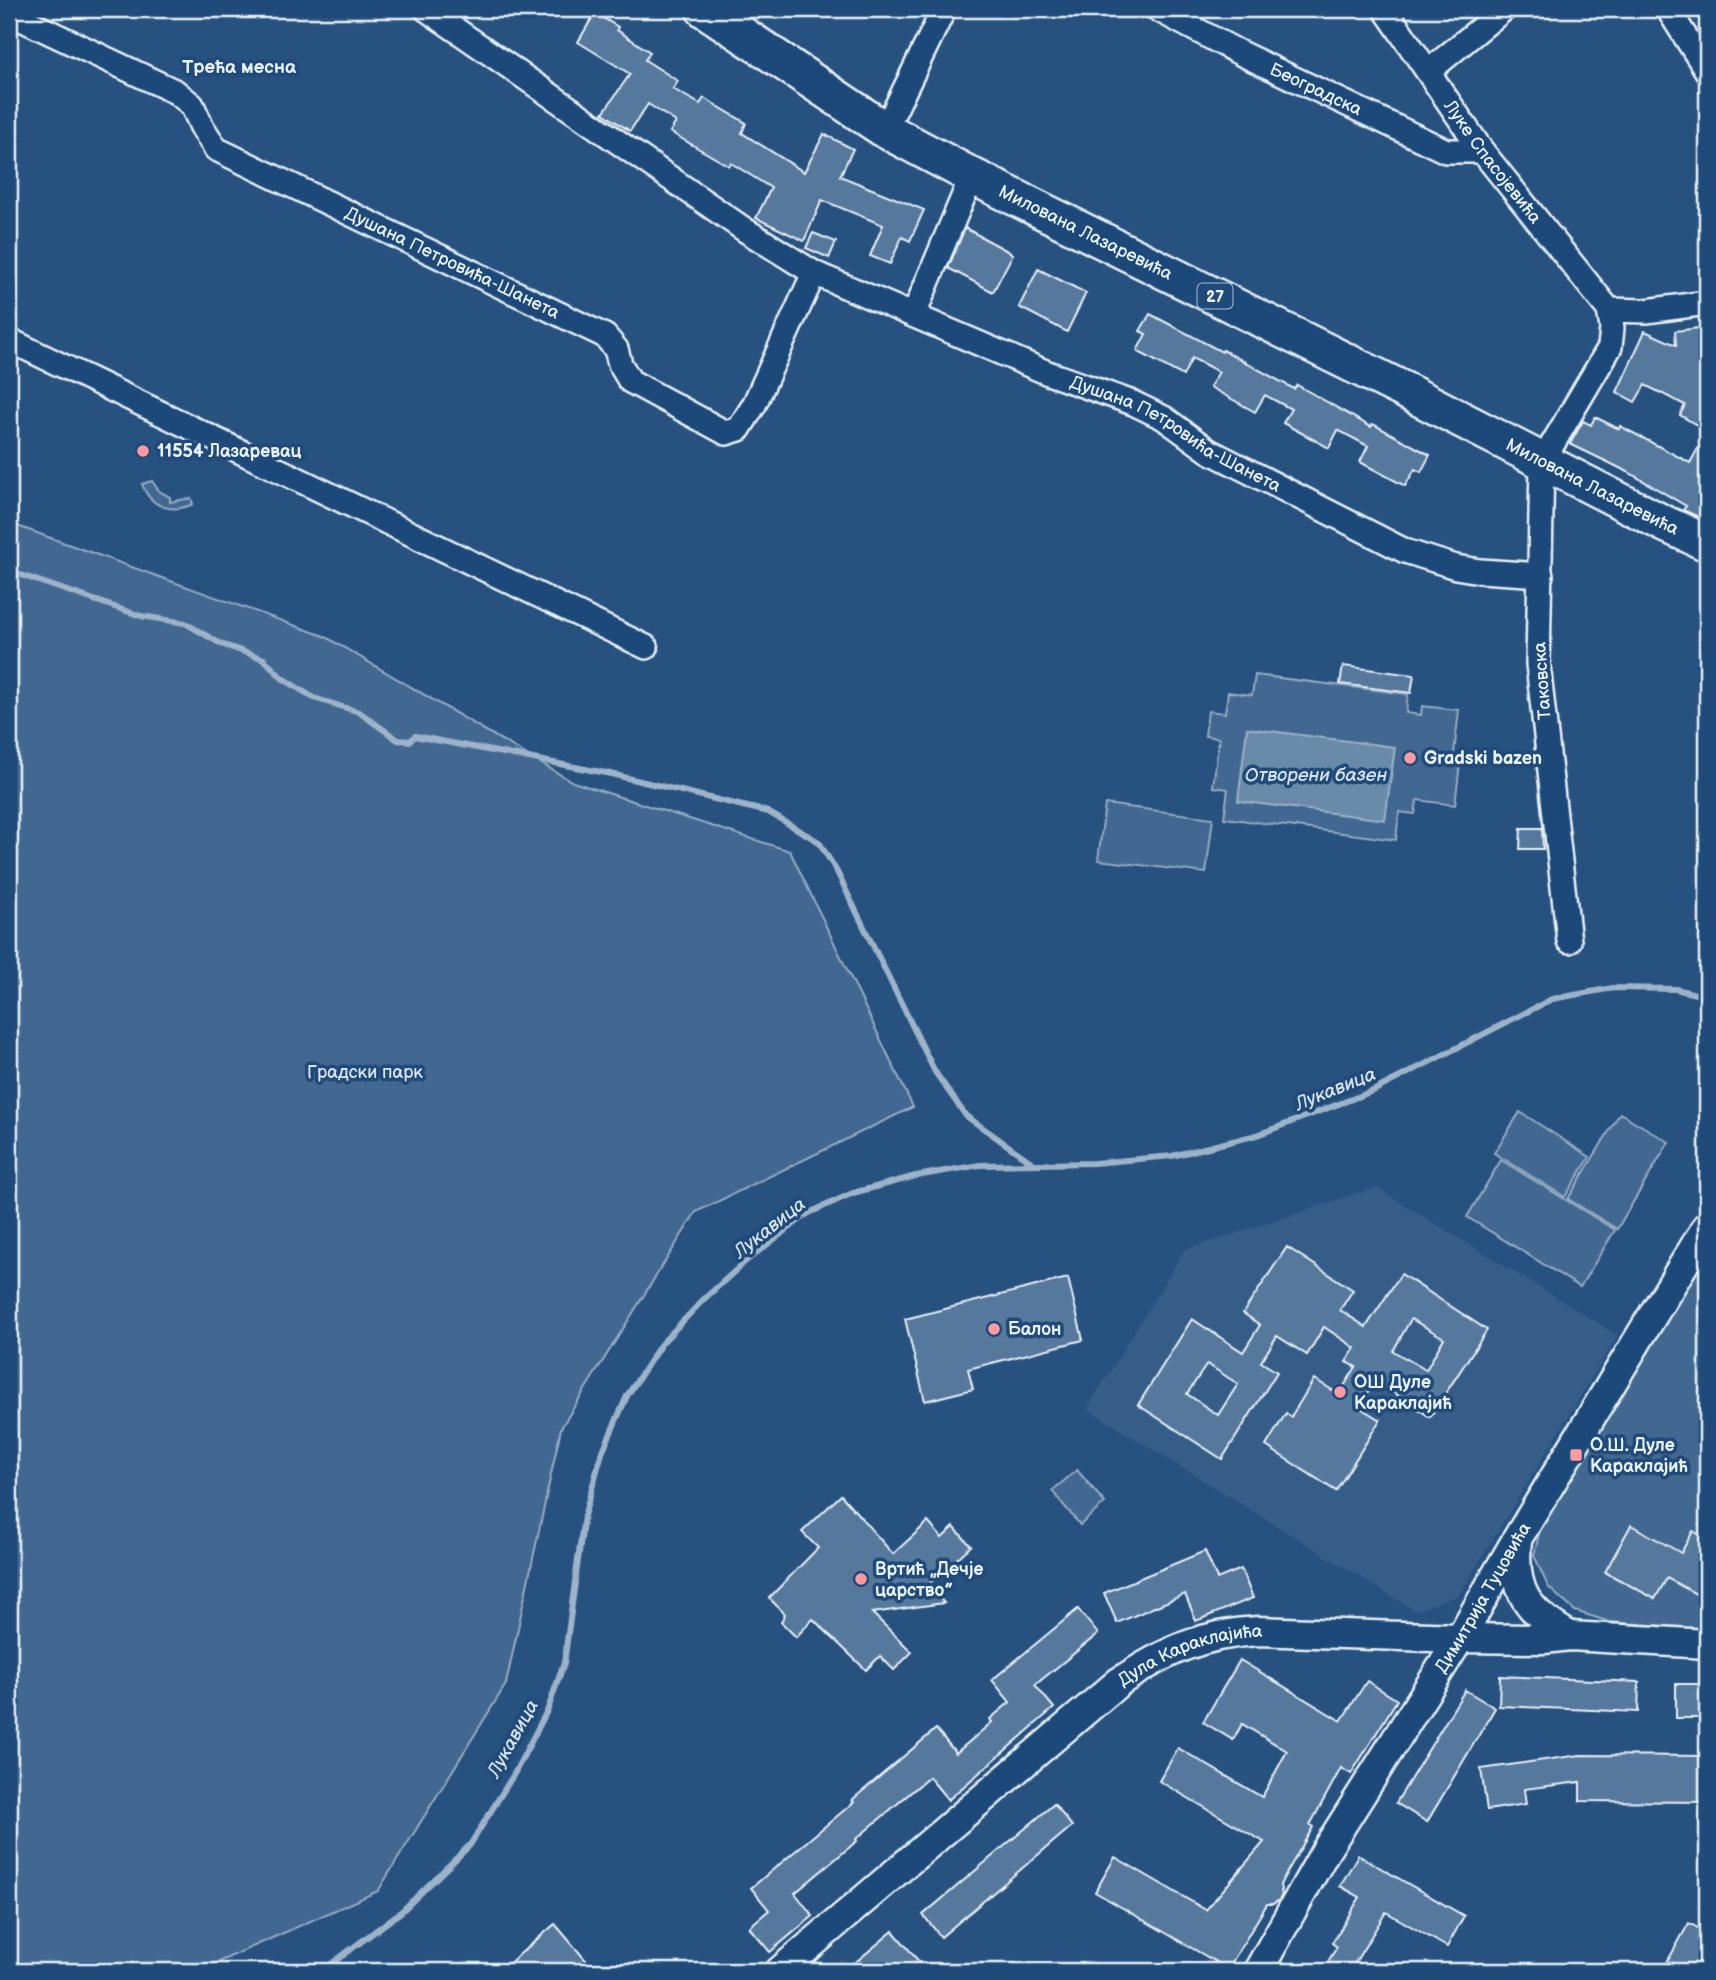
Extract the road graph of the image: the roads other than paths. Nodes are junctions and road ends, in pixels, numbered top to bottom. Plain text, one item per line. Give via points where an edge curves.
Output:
1 (426, 9) edge
2 (704, 9) edge
3 (944, 9) edge
4 (1157, 9) edge
5 (1385, 9) edge
6 (1504, 9) edge
7 (1668, 9) edge
8 (9, 13) edge
9 (1705, 64) edge
10 (1429, 71) junction
11 (1464, 122) junction
12 (885, 130) junction
13 (1446, 151) junction
14 (1482, 151) junction
15 (972, 176) junction
16 (814, 273) junction
17 (1707, 303) edge
18 (1609, 310) junction
19 (914, 314) junction
20 (9, 340) edge
21 (1542, 462) junction
22 (1707, 543) edge
23 (1541, 575) junction
24 (646, 647) dead end
25 (1569, 941) dead end
26 (1707, 1226) edge
27 (1517, 1539) junction
28 (1570, 1636) junction
29 (1460, 1638) junction
30 (1707, 1644) edge
31 (780, 1971) edge
32 (1258, 1971) edge

1 - 16 street, Душана Петровића-Шанета
2 - 12 main road, Милована Лазаревића / 27
3 - 12 street
4 - 13 street, Београдска
5 - 10 street, Луке Спасојевића
6 - 10 street
7 - 9 street
8 - 16 street, Душана Петровића-Шанета via 176,92 192,105 216,149 605,336 630,381 726,433 739,429 754,405
10 - 11 street, Луке Спасојевића
11 - 13 street via 1459,145
11 - 14 street, Луке Спасојевића
12 - 15 main road, Милована Лазаревића / 27
13 - 14 street, Београдска
14 - 18 street, Луке Спасојевића
15 - 19 street
15 - 21 main road, Милована Лазаревића / 27
16 - 19 street, Душана Петровића-Шанета
17 - 18 street via 1646,311
18 - 21 street via 1610,347
19 - 23 street, Душана Петровића-Шанета via 1048,373 1133,403 1164,418 1209,451 1405,551 1468,569
20 - 24 street
21 - 22 main road, Милована Лазаревића / 27
21 - 23 street, Таковска
23 - 25 street, Таковска via 1538,664
26 - 27 street, Димитрија Туцовића
27 - 28 street via 1517,1571 1525,1601
27 - 29 street, Димитрија Туцовића
28 - 29 street, Дула Караклајића
28 - 30 street, Дула Караклајића
29 - 31 street, Дула Караклајића via 1258,1631 1209,1636 1176,1648 1119,1682
29 - 32 street, Димитрија Туцовића via 1326,1850

